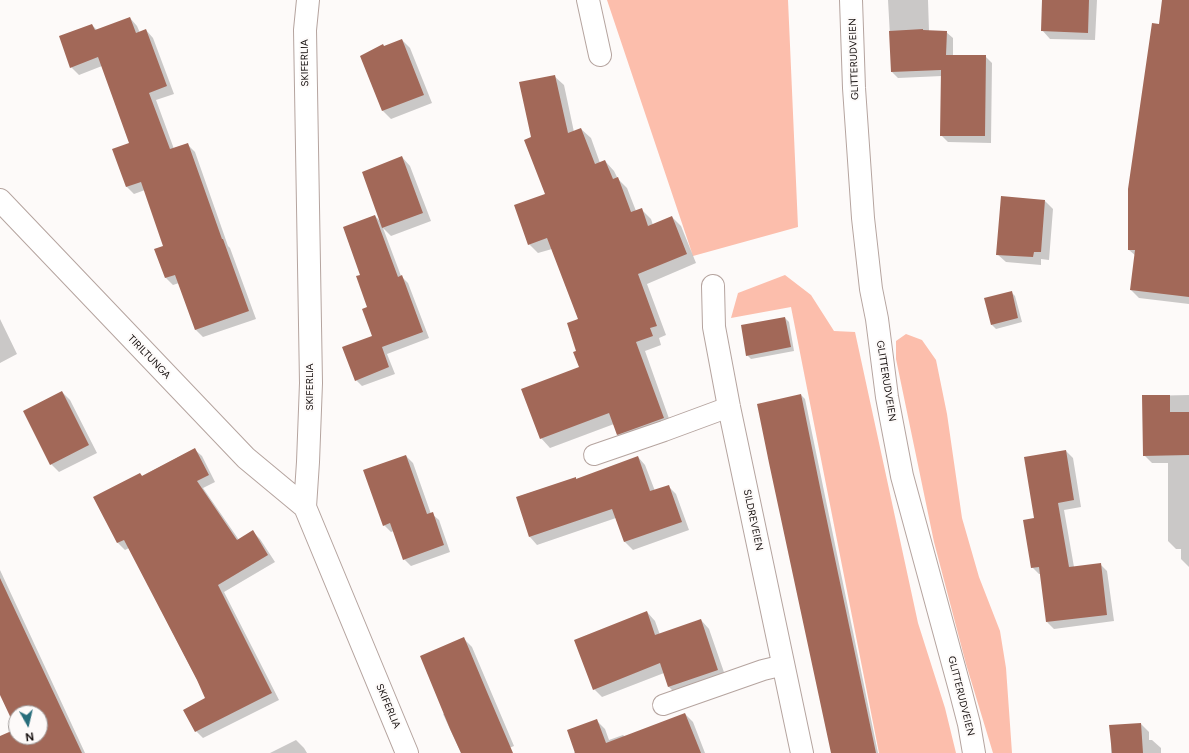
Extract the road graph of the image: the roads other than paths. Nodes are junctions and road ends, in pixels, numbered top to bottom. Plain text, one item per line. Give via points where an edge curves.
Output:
1 (308, 0) edge
2 (588, 0) edge
3 (851, 0) edge
4 (600, 55) dead end
5 (0, 200) edge
6 (713, 286) dead end
7 (729, 407) junction
8 (594, 455) dead end
9 (305, 508) junction
10 (784, 665) junction
11 (663, 705) dead end
12 (408, 753) edge
13 (802, 753) edge
14 (974, 753) edge

1 - 9 street, SKIFERLIA via 305,30 311,383
2 - 4 street
3 - 14 street, GLITTERUDVEIEN via 863,218 887,397 902,476 961,693
5 - 9 street, TIRILTUNGA via 246,458
6 - 7 street, SILDREVEIEN via 714,327
7 - 8 lane
7 - 10 street, SILDREVEIEN
9 - 12 street, SKIFERLIA
10 - 11 lane
10 - 13 street, SILDREVEIEN

